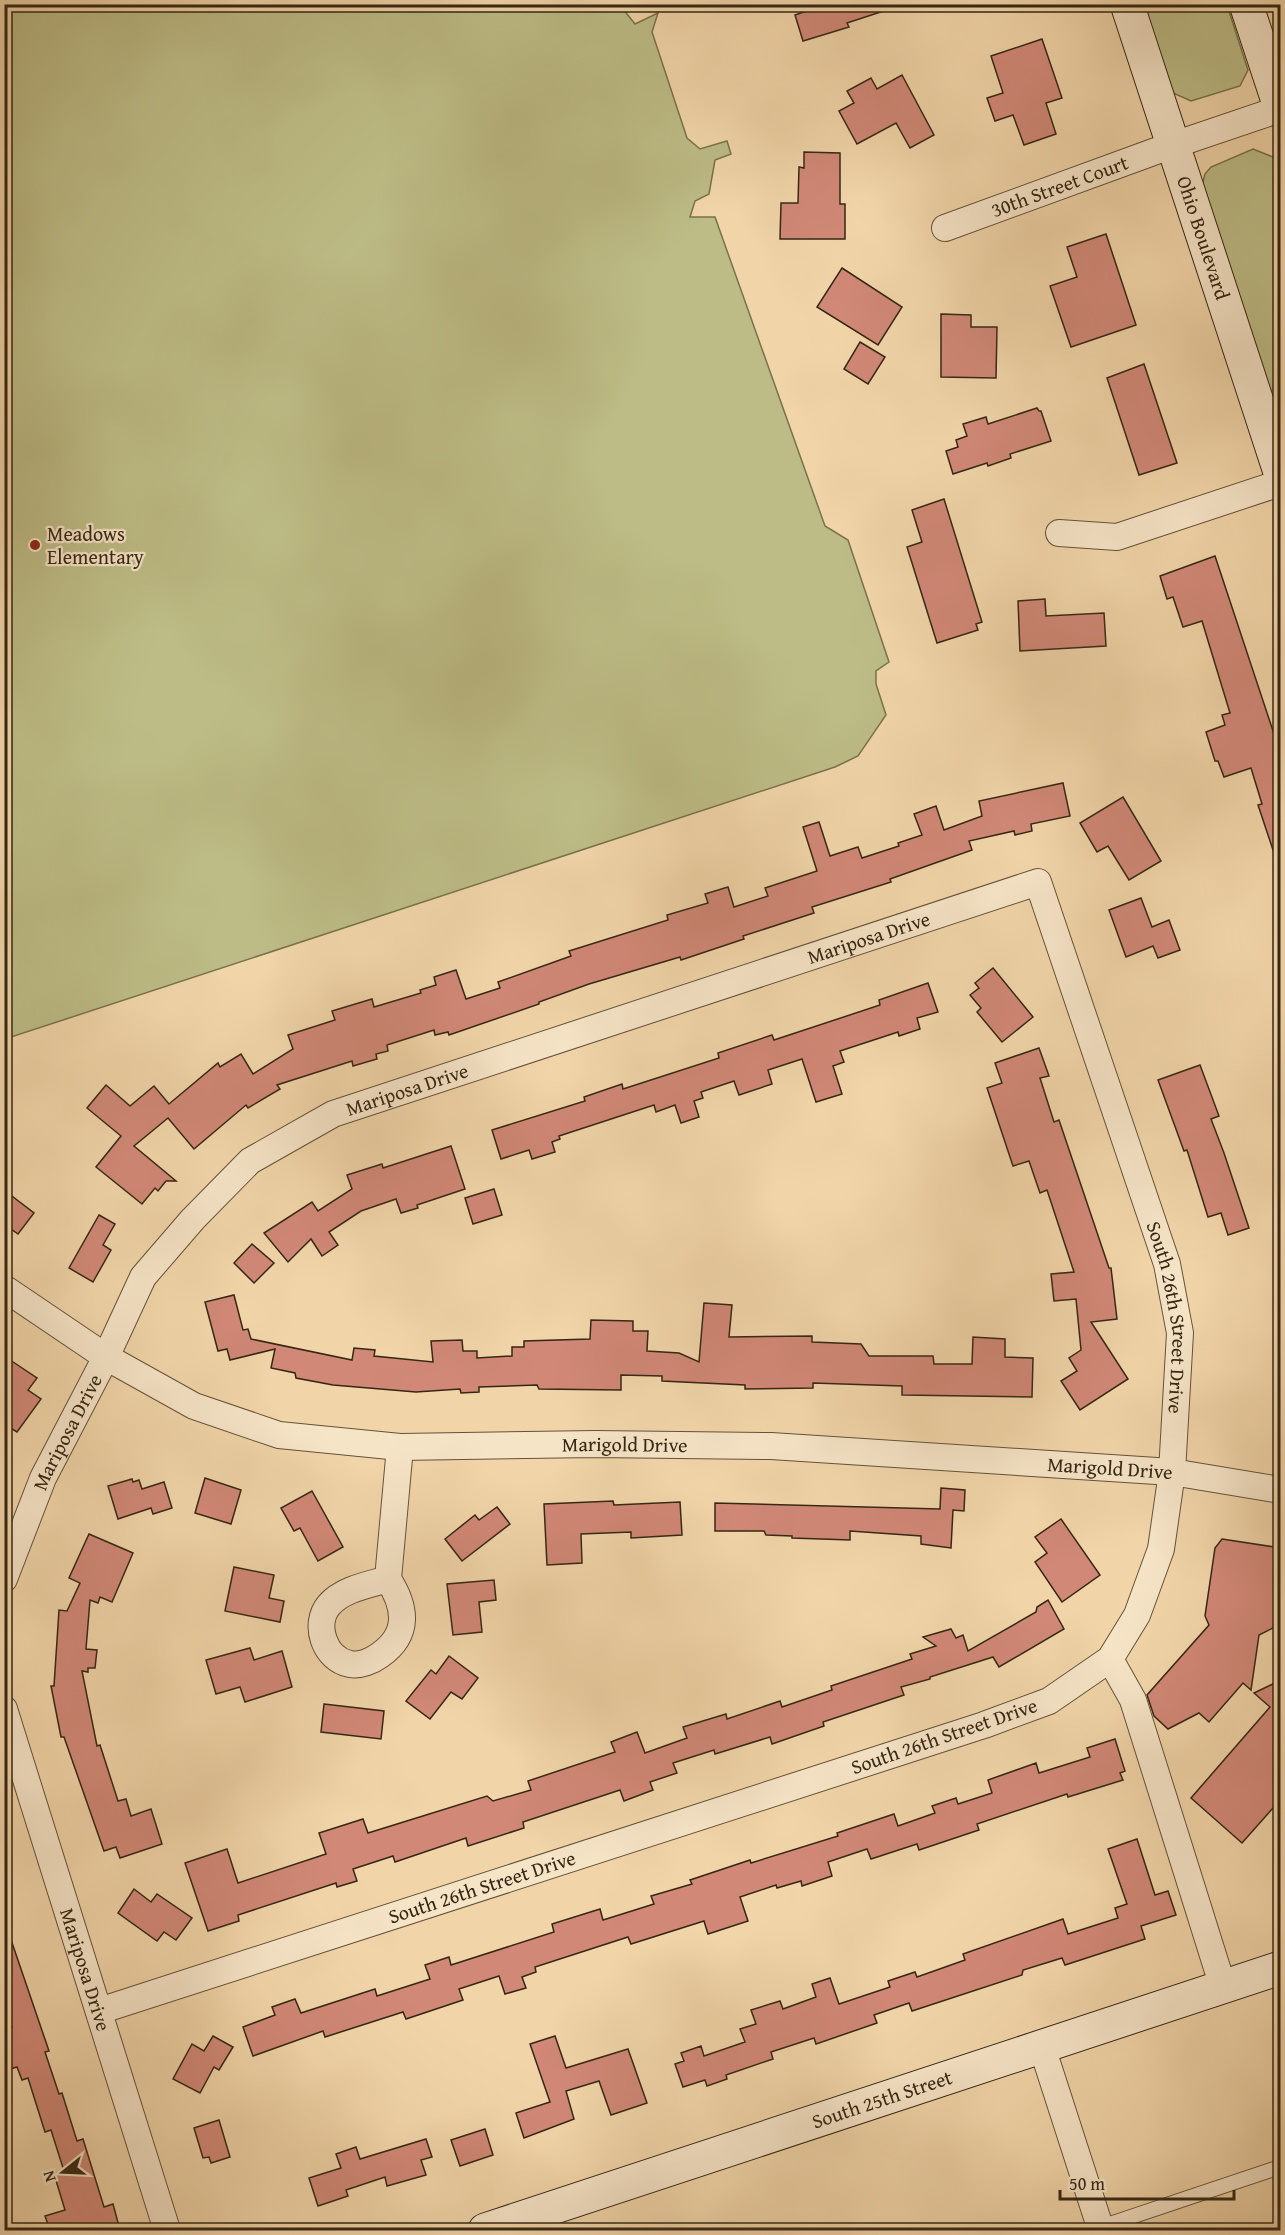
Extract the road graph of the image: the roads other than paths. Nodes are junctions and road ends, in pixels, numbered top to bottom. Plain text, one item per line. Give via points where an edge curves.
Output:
1 (1127, 4) edge
2 (1246, 4) edge
3 (1281, 108) edge
4 (1173, 145) junction
5 (945, 228) dead end
6 (1281, 472) edge
7 (1281, 483) edge
8 (1059, 533) dead end
9 (1038, 882) joint
10 (4, 1288) edge
11 (106, 1358) junction
12 (399, 1447) junction
13 (1172, 1472) junction
14 (1281, 1490) edge
15 (4, 1579) edge
16 (388, 1579) dead end
17 (1110, 1659) junction
18 (4, 1709) edge
19 (1281, 1968) edge
20 (1223, 1987) junction
21 (99, 2011) junction
22 (1042, 2047) junction
23 (1281, 2167) edge
24 (535, 2223) edge
25 (1096, 2229) edge
26 (167, 2230) edge
27 (485, 2230) edge

1 - 4 main road, Ohio Boulevard
2 - 3 main road
3 - 4 street, 30th Street Court
4 - 5 street, 30th Street Court
4 - 6 main road, Ohio Boulevard
7 - 8 street via 1116,537
9 - 11 street, Mariposa Drive via 333,1114 250,1161 193,1219 143,1277
9 - 13 street, South 26th Street Drive via 1167,1264 1180,1333
10 - 11 street, Marigold Drive
11 - 12 street, Marigold Drive via 194,1406 279,1435
11 - 15 street, Mariposa Drive via 43,1478
12 - 13 street, Marigold Drive via 771,1446
12 - 16 street
13 - 14 street, Marigold Drive
13 - 17 street, South 26th Street Drive via 1161,1549 1137,1615
17 - 20 street via 1133,1700
17 - 21 street, South 26th Street Drive via 1049,1701 984,1725
18 - 21 street, Mariposa Drive
19 - 20 main road, South 25th Street
20 - 22 main road, South 25th Street
21 - 26 street, Mariposa Drive
22 - 24 main road, South 25th Street
22 - 25 street
23 - 25 lane
24 - 27 main road, South 25th Street

